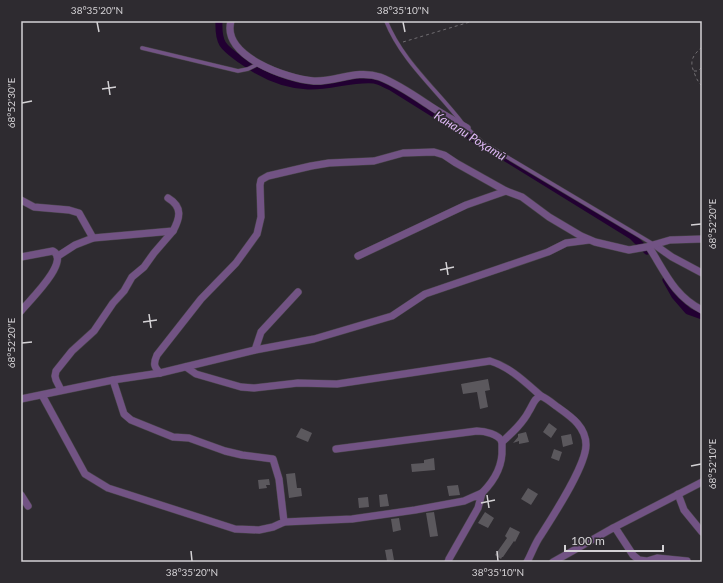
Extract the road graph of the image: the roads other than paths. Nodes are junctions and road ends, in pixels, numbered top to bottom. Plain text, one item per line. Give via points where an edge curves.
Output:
1 (232, 21) edge
2 (386, 21) edge
3 (142, 48) dead end
4 (257, 65) junction
5 (467, 128) junction
6 (506, 192) junction
7 (168, 198) dead end
8 (21, 200) edge
9 (173, 231) junction
10 (93, 238) junction
11 (702, 239) edge
12 (590, 240) junction
13 (648, 247) junction
14 (58, 256) junction
15 (358, 256) dead end
16 (21, 257) edge
17 (702, 273) edge
18 (298, 292) dead end
19 (702, 310) edge
20 (21, 311) edge
21 (255, 350) junction
22 (186, 367) junction
23 (160, 373) junction
24 (113, 380) junction
25 (61, 390) junction
26 (42, 395) junction
27 (541, 396) junction
28 (21, 399) edge
29 (502, 442) junction
30 (336, 449) dead end
31 (702, 482) edge
32 (482, 493) junction
33 (678, 494) junction
34 (21, 495) edge
35 (28, 506) dead end
36 (284, 522) junction
37 (613, 528) junction
38 (702, 532) edge
39 (687, 561) edge
40 (448, 562) edge
41 (527, 562) edge
42 (553, 562) edge

1 - 4 street via 230,29 234,43
2 - 5 lane via 411,62
3 - 4 lane via 238,71
4 - 5 street via 292,77 314,81 361,74 380,77
5 - 13 lane via 482,142
6 - 12 street via 522,197 549,217
6 - 15 street via 466,205
6 - 23 street via 444,155 434,152 403,153 374,161 317,165 264,178 260,182 261,216 257,234 236,263 201,299 157,355 154,367
7 - 9 street via 173,200 178,209 179,220
8 - 10 street via 34,207 79,213
9 - 10 street
9 - 25 street via 144,268 132,277 97,327 56,371 56,380
10 - 14 street via 75,245
11 - 13 street via 670,240
12 - 13 street via 629,250
12 - 21 street via 566,243 548,252 425,294 392,316 314,339
13 - 17 street
13 - 19 street via 679,294
14 - 16 street via 49,251
14 - 20 street via 56,268
18 - 21 street via 261,332
21 - 22 street
22 - 23 street
22 - 27 street via 196,374 241,387 254,388 298,383 337,384 490,361 520,377
23 - 24 street
24 - 25 street
24 - 36 street via 124,414 131,420 173,436 189,438 225,451 273,459 279,479
25 - 26 street
26 - 28 street
26 - 36 street via 85,474 108,488 235,529 259,530
27 - 29 street via 536,398 523,421
27 - 41 street via 577,421 585,436 586,445 577,472
29 - 30 street via 484,431 477,431
29 - 32 street via 501,463 492,482
31 - 33 street
32 - 36 street via 464,501 415,510 352,519
32 - 40 street via 478,508
33 - 37 street
33 - 38 street via 684,510
34 - 35 street
37 - 39 street via 638,560 657,558
37 - 42 street

